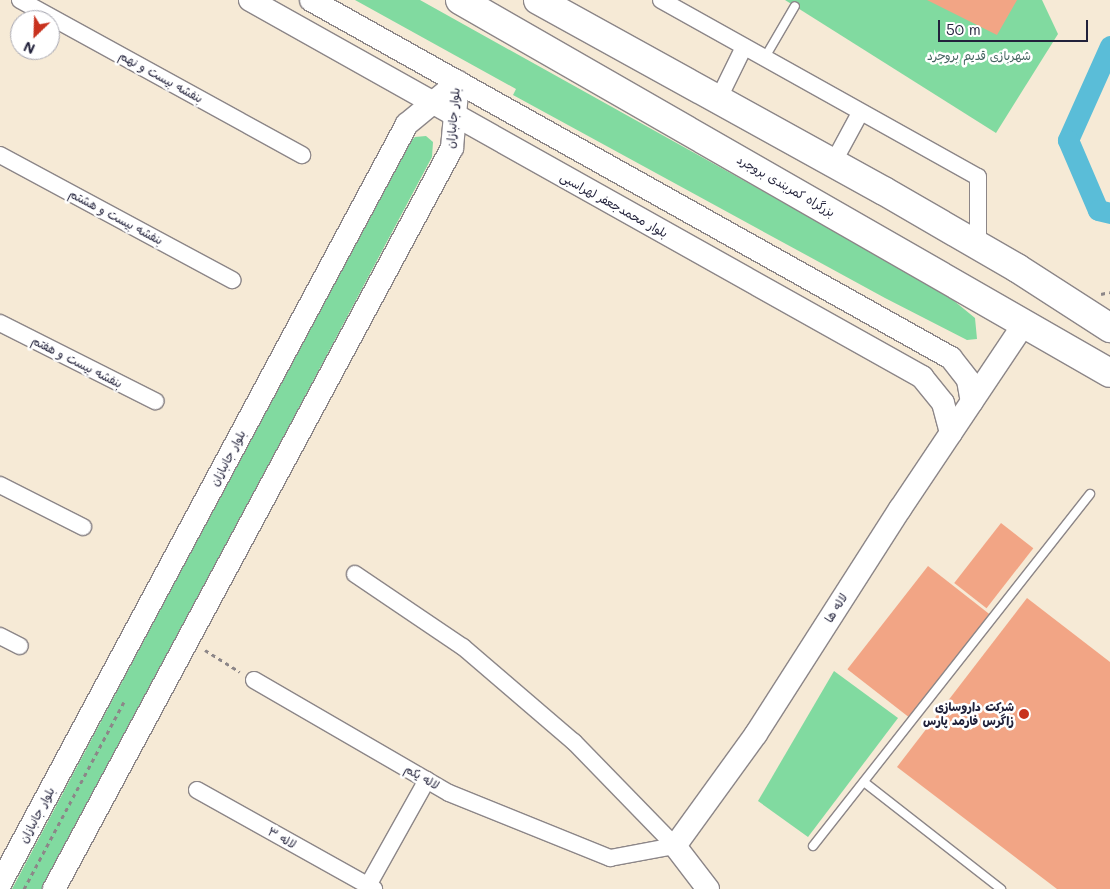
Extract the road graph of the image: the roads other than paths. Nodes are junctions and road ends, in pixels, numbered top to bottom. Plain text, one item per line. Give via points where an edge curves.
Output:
1 (20, 0) edge
2 (250, 0) edge
3 (311, 0) edge
4 (460, 0) edge
5 (538, 0) edge
6 (661, 0) edge
7 (795, 6) dead end
8 (744, 48) junction
9 (764, 59) junction
10 (458, 82) junction
11 (718, 100) junction
12 (431, 103) junction
13 (860, 113) junction
14 (455, 117) junction
15 (0, 155) edge
16 (302, 155) dead end
17 (833, 163) junction
18 (978, 245) junction
19 (232, 280) dead end
20 (0, 322) edge
21 (1025, 322) junction
22 (1110, 328) edge
23 (1110, 373) edge
24 (155, 401) dead end
25 (972, 402) junction
26 (951, 433) junction
27 (0, 485) edge
28 (1090, 494) dead end
29 (83, 527) dead end
30 (355, 574) dead end
31 (0, 636) edge
32 (20, 646) dead end
33 (254, 680) road end
34 (428, 780) junction
35 (864, 782) junction
36 (197, 790) dead end
37 (675, 846) junction
38 (813, 846) dead end
39 (0, 884) edge
40 (370, 888) edge
41 (54, 889) edge
42 (708, 889) edge
43 (1001, 889) edge

1 - 16 street, بنفشه بیست و نهم
2 - 12 main road, بلوار محمدجعفر لهراسبی
3 - 10 main road
4 - 21 highway, بزرگراه کمربندی بروجرد
5 - 11 highway
6 - 8 street
7 - 9 lane
8 - 9 street
8 - 11 street
9 - 13 street
10 - 12 main road, بلوار جانبازان
10 - 14 main road, بلوار جانبازان
10 - 25 main road via 951,358 968,380
11 - 17 highway
12 - 14 main road, بلوار محمدجعفر لهراسبی
12 - 39 main road, بلوار جانبازان via 407,124
13 - 17 street
13 - 18 street via 978,177
14 - 26 main road, بلوار محمدجعفر لهراسبی via 922,377 943,403
14 - 41 main road, بلوار جانبازان via 452,148
15 - 19 street, بنفشه بیست و هشتم
17 - 18 highway
18 - 22 highway
20 - 24 street, بنفشه بیست و هفتم
21 - 23 highway, بزرگراه کمربندی بروجرد
21 - 25 main road, لاله ها
25 - 26 main road, لاله ها
26 - 37 main road, لاله ها via 756,734
27 - 29 street
28 - 35 lane
30 - 37 street via 463,647 574,742
31 - 32 street
33 - 34 street, لاله یکم
34 - 37 street, لاله یکم via 449,793 610,858
34 - 40 street
35 - 38 lane
35 - 43 lane
36 - 40 street, لاله ۳
37 - 42 main road

